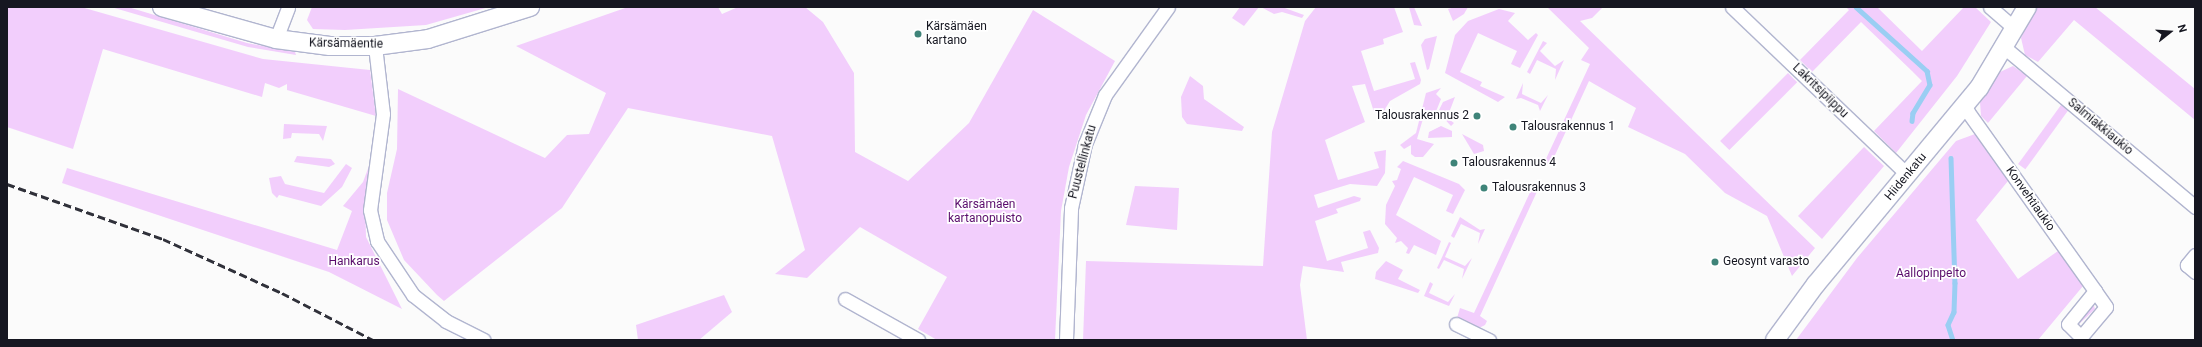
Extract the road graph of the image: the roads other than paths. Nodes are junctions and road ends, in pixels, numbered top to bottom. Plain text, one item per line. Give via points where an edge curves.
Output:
1 (162, 7) edge
2 (288, 7) edge
3 (530, 7) edge
4 (1168, 7) edge
5 (1732, 7) edge
6 (1990, 7) edge
7 (2027, 7) edge
8 (2015, 29) junction
9 (276, 39) junction
10 (375, 46) junction
11 (2005, 48) junction
12 (1965, 106) junction
13 (1908, 175) junction
14 (2195, 206) edge
15 (2195, 255) edge
16 (2195, 272) edge
17 (2095, 291) dead end
18 (845, 299) dead end
19 (1456, 324) dead end
20 (484, 340) edge
21 (918, 340) edge
22 (1066, 340) edge
23 (1489, 340) edge
24 (1775, 340) edge

1 - 9 street, Kärsämäentie
2 - 9 street
3 - 10 street, Kärsämäentie via 453,33
4 - 22 street, Puustellinkatu via 1105,96 1085,144 1071,208
5 - 13 street, Lakritsipiippu
6 - 8 street
7 - 8 street, Hiidenkatu
8 - 11 street, Hiidenkatu
9 - 10 street, Kärsämäentie via 330,46
10 - 20 street via 383,114 370,210 377,242 413,295 446,321
11 - 12 street, Hiidenkatu
11 - 14 street, Salmiakkiaukio
12 - 13 street, Hiidenkatu
12 - 17 street, Konvehtiaukio
13 - 24 street, Hiidenkatu via 1816,284
15 - 16 street via 2186,265
18 - 21 street
19 - 23 street

